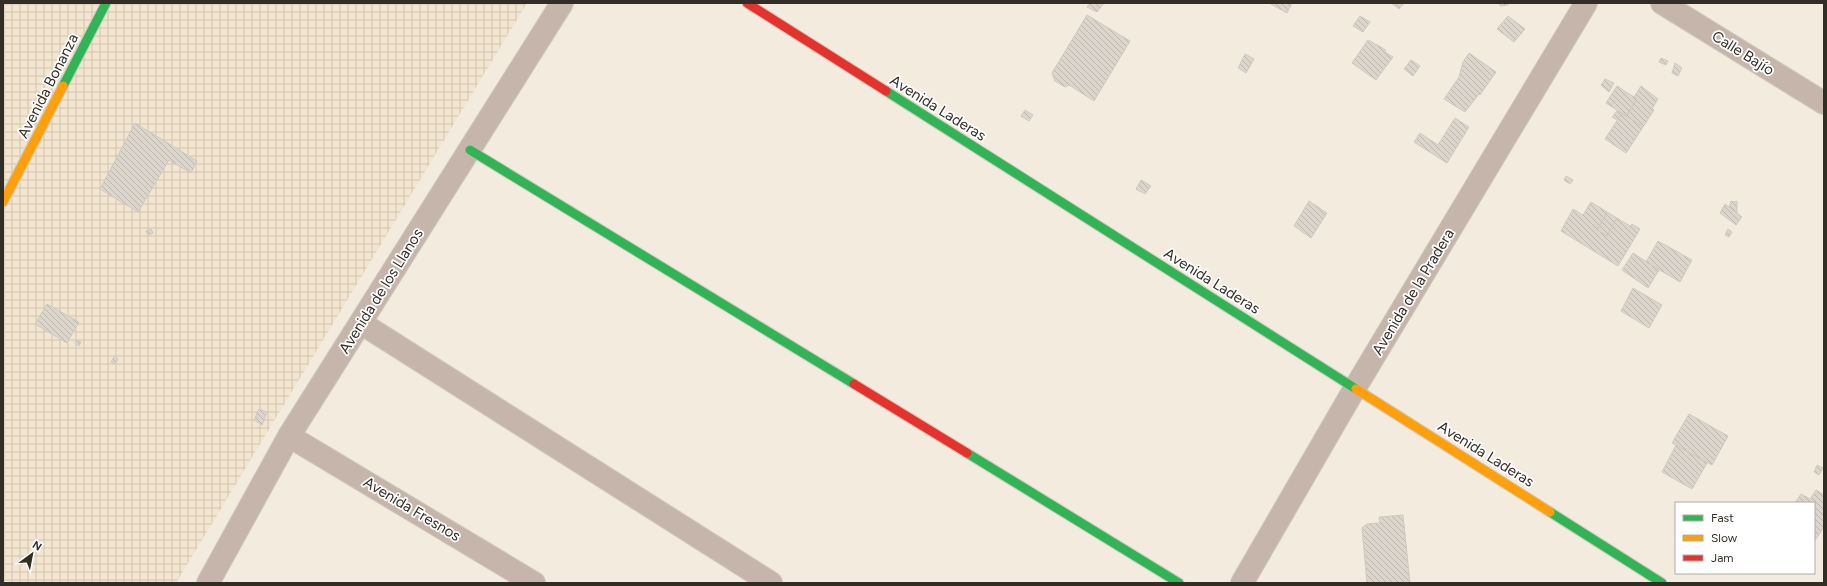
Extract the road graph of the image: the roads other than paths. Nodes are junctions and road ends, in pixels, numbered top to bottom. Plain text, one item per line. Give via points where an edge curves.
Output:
1 (106, 3) edge
2 (562, 3) edge
3 (747, 3) edge
4 (1586, 3) edge
5 (1662, 3) edge
6 (1824, 103) edge
7 (470, 150) junction
8 (3, 202) edge
9 (361, 323) junction
10 (1356, 388) junction
11 (289, 436) junction
12 (208, 583) edge
13 (534, 583) edge
14 (771, 583) edge
15 (1178, 583) edge
16 (1242, 583) edge
17 (1662, 583) edge

1 - 8 street, Avenida Bonanza
2 - 7 street, Avenida de los Llanos
3 - 10 street, Avenida Laderas
4 - 10 street, Avenida de la Pradera
5 - 6 street, Calle Bajío
7 - 9 street, Avenida de los Llanos
7 - 15 street
9 - 11 street, Avenida de los Llanos
9 - 14 street
10 - 16 street, Avenida de la Pradera
10 - 17 street, Avenida Laderas
11 - 12 street, Avenida de los Llanos
11 - 13 street, Avenida Fresnos

